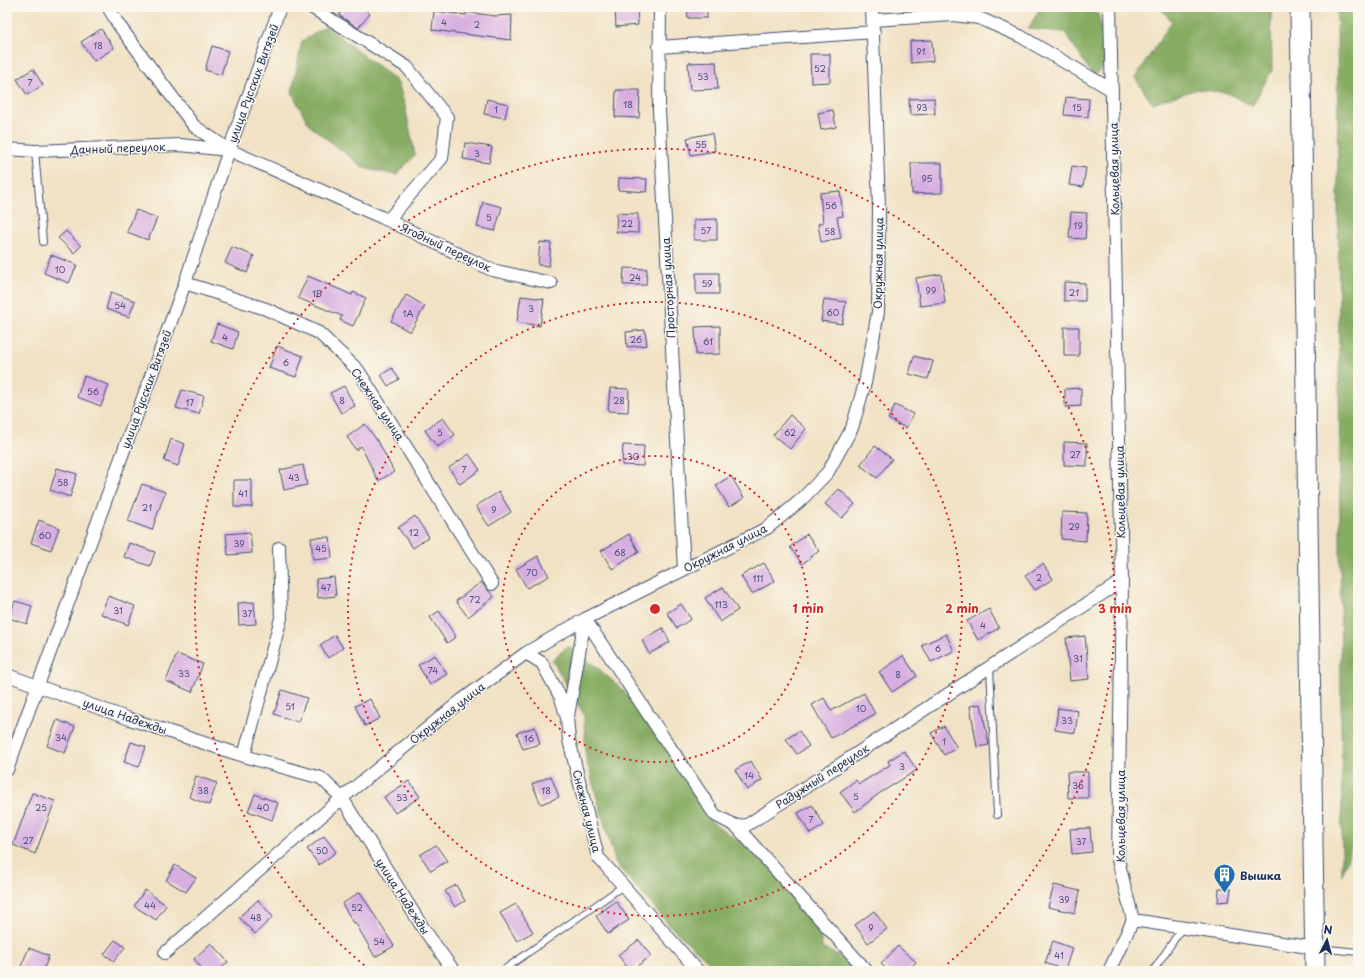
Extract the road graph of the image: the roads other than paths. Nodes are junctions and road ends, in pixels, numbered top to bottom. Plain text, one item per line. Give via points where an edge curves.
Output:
1 (108, 7) edge
2 (280, 7) edge
3 (310, 7) edge
4 (660, 7) edge
5 (872, 7) edge
6 (1110, 7) edge
7 (1300, 7) edge
8 (874, 26) junction
9 (659, 48) junction
10 (1112, 90) junction
11 (7, 149) edge
12 (229, 150) junction
13 (35, 152) junction
14 (388, 220) junction
15 (43, 242) dead end
16 (185, 283) junction
17 (551, 283) dead end
18 (279, 548) dead end
19 (684, 569) junction
20 (1122, 581) junction
21 (492, 584) dead end
22 (585, 619) junction
23 (526, 653) junction
24 (990, 666) junction
25 (7, 675) edge
26 (38, 686) junction
27 (567, 718) junction
28 (244, 756) junction
29 (7, 770) edge
30 (342, 798) junction
31 (997, 815) dead end
32 (736, 826) junction
33 (623, 886) junction
34 (1133, 920) junction
35 (1183, 926) junction
36 (1315, 948) junction
37 (1358, 952) edge
38 (166, 953) dead end
39 (454, 971) edge
40 (502, 971) edge
41 (698, 971) edge
42 (867, 971) edge
43 (1110, 971) edge
44 (1153, 971) edge
45 (1315, 971) edge

1 - 12 street via 194,126
2 - 12 street, улица Русских Витязей
3 - 14 street, Ягодный переулок via 407,67 447,117 442,158
4 - 9 street, Просторная улица
5 - 8 street, Окружная улица
6 - 10 street, Кольцевая улица
7 - 36 highway
8 - 9 street
8 - 10 street via 953,15 979,18 1020,36
8 - 19 street, Окружная улица via 879,208 878,312 865,383 852,428 828,472 801,500 767,528
9 - 19 street, Просторная улица via 659,110
10 - 20 street, Кольцевая улица
11 - 13 street, Дачный переулок
12 - 13 street, Дачный переулок via 180,145
12 - 14 street, Ягодный переулок
12 - 16 street, улица Русских Витязей
13 - 15 lane
14 - 17 street, Ягодный переулок via 492,270
16 - 21 street, Снежная улица via 266,310 319,333 358,370
16 - 26 street, улица Русских Витязей
18 - 28 street via 281,618
19 - 22 street, Окружная улица
20 - 24 street, Радужный переулок
20 - 34 street, Кольцевая улица via 1118,860
22 - 23 street, Окружная улица
22 - 27 street
22 - 32 street via 716,815
23 - 27 street, Снежная улица via 542,663 561,698
23 - 30 street, Окружная улица via 462,700
24 - 31 lane
24 - 32 street, Радужный переулок via 747,825
25 - 26 street, улица Надежды
26 - 28 street, улица Надежды
26 - 29 street, улица Русских Витязей
27 - 33 street, Снежная улица via 569,740 598,857
28 - 30 street, улица Надежды via 321,778
30 - 38 street
30 - 39 street, улица Надежды via 423,928
32 - 42 street
33 - 40 lane
33 - 41 street, Снежная улица
34 - 35 street
34 - 43 street
35 - 36 street
35 - 44 lane
36 - 37 lane
36 - 45 highway

